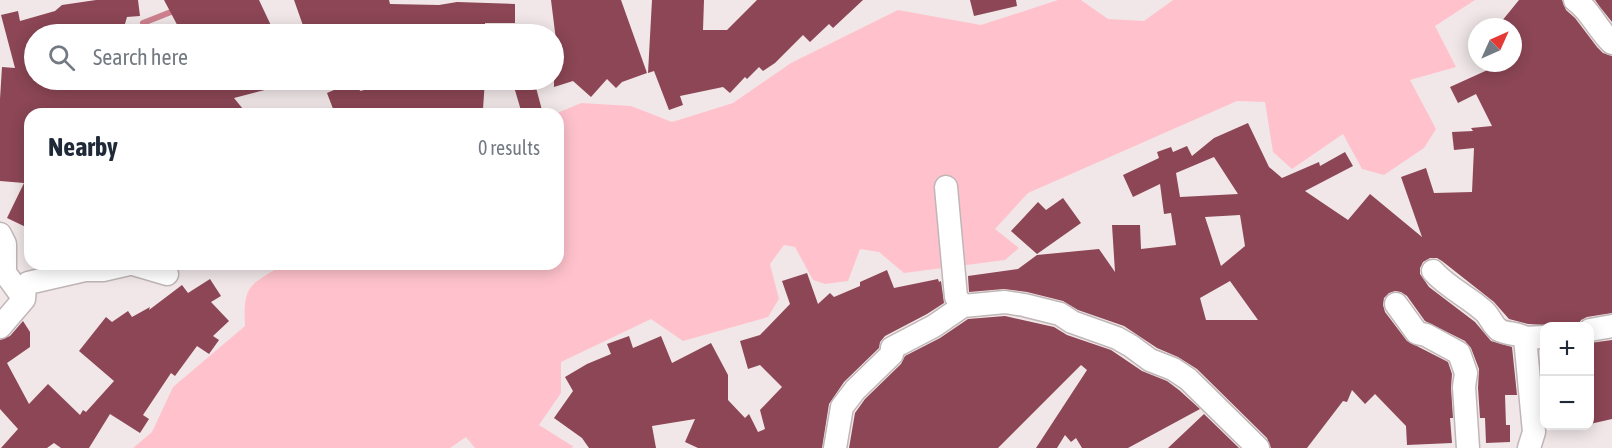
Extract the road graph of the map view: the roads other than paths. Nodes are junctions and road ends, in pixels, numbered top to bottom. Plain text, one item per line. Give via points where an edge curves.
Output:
1 (1575, 0) edge
2 (1612, 43) edge
3 (946, 187) dead end
4 (0, 234) edge
5 (85, 270) edge
6 (85, 270) edge
7 (103, 270) edge
8 (153, 270) edge
9 (1433, 271) dead end
10 (167, 274) dead end
11 (24, 299) junction
12 (1395, 304) dead end
13 (963, 306) junction
14 (1612, 326) edge
15 (0, 327) edge
16 (1594, 329) edge
17 (1535, 338) edge
18 (835, 448) edge
19 (1258, 448) edge
20 (1468, 448) edge
21 (1529, 448) edge

1 - 2 street
3 - 13 street via 956,297
4 - 11 street via 5,243 5,273
5 - 11 street via 28,283
6 - 7 street
8 - 10 street
9 - 17 street via 1485,313 1496,328
11 - 15 street
12 - 20 street via 1417,333 1459,352 1466,373
13 - 18 street via 892,348 892,354 842,407
13 - 19 street via 1005,302 1024,305 1060,314 1117,338 1188,379
14 - 16 street
17 - 21 street via 1534,432

